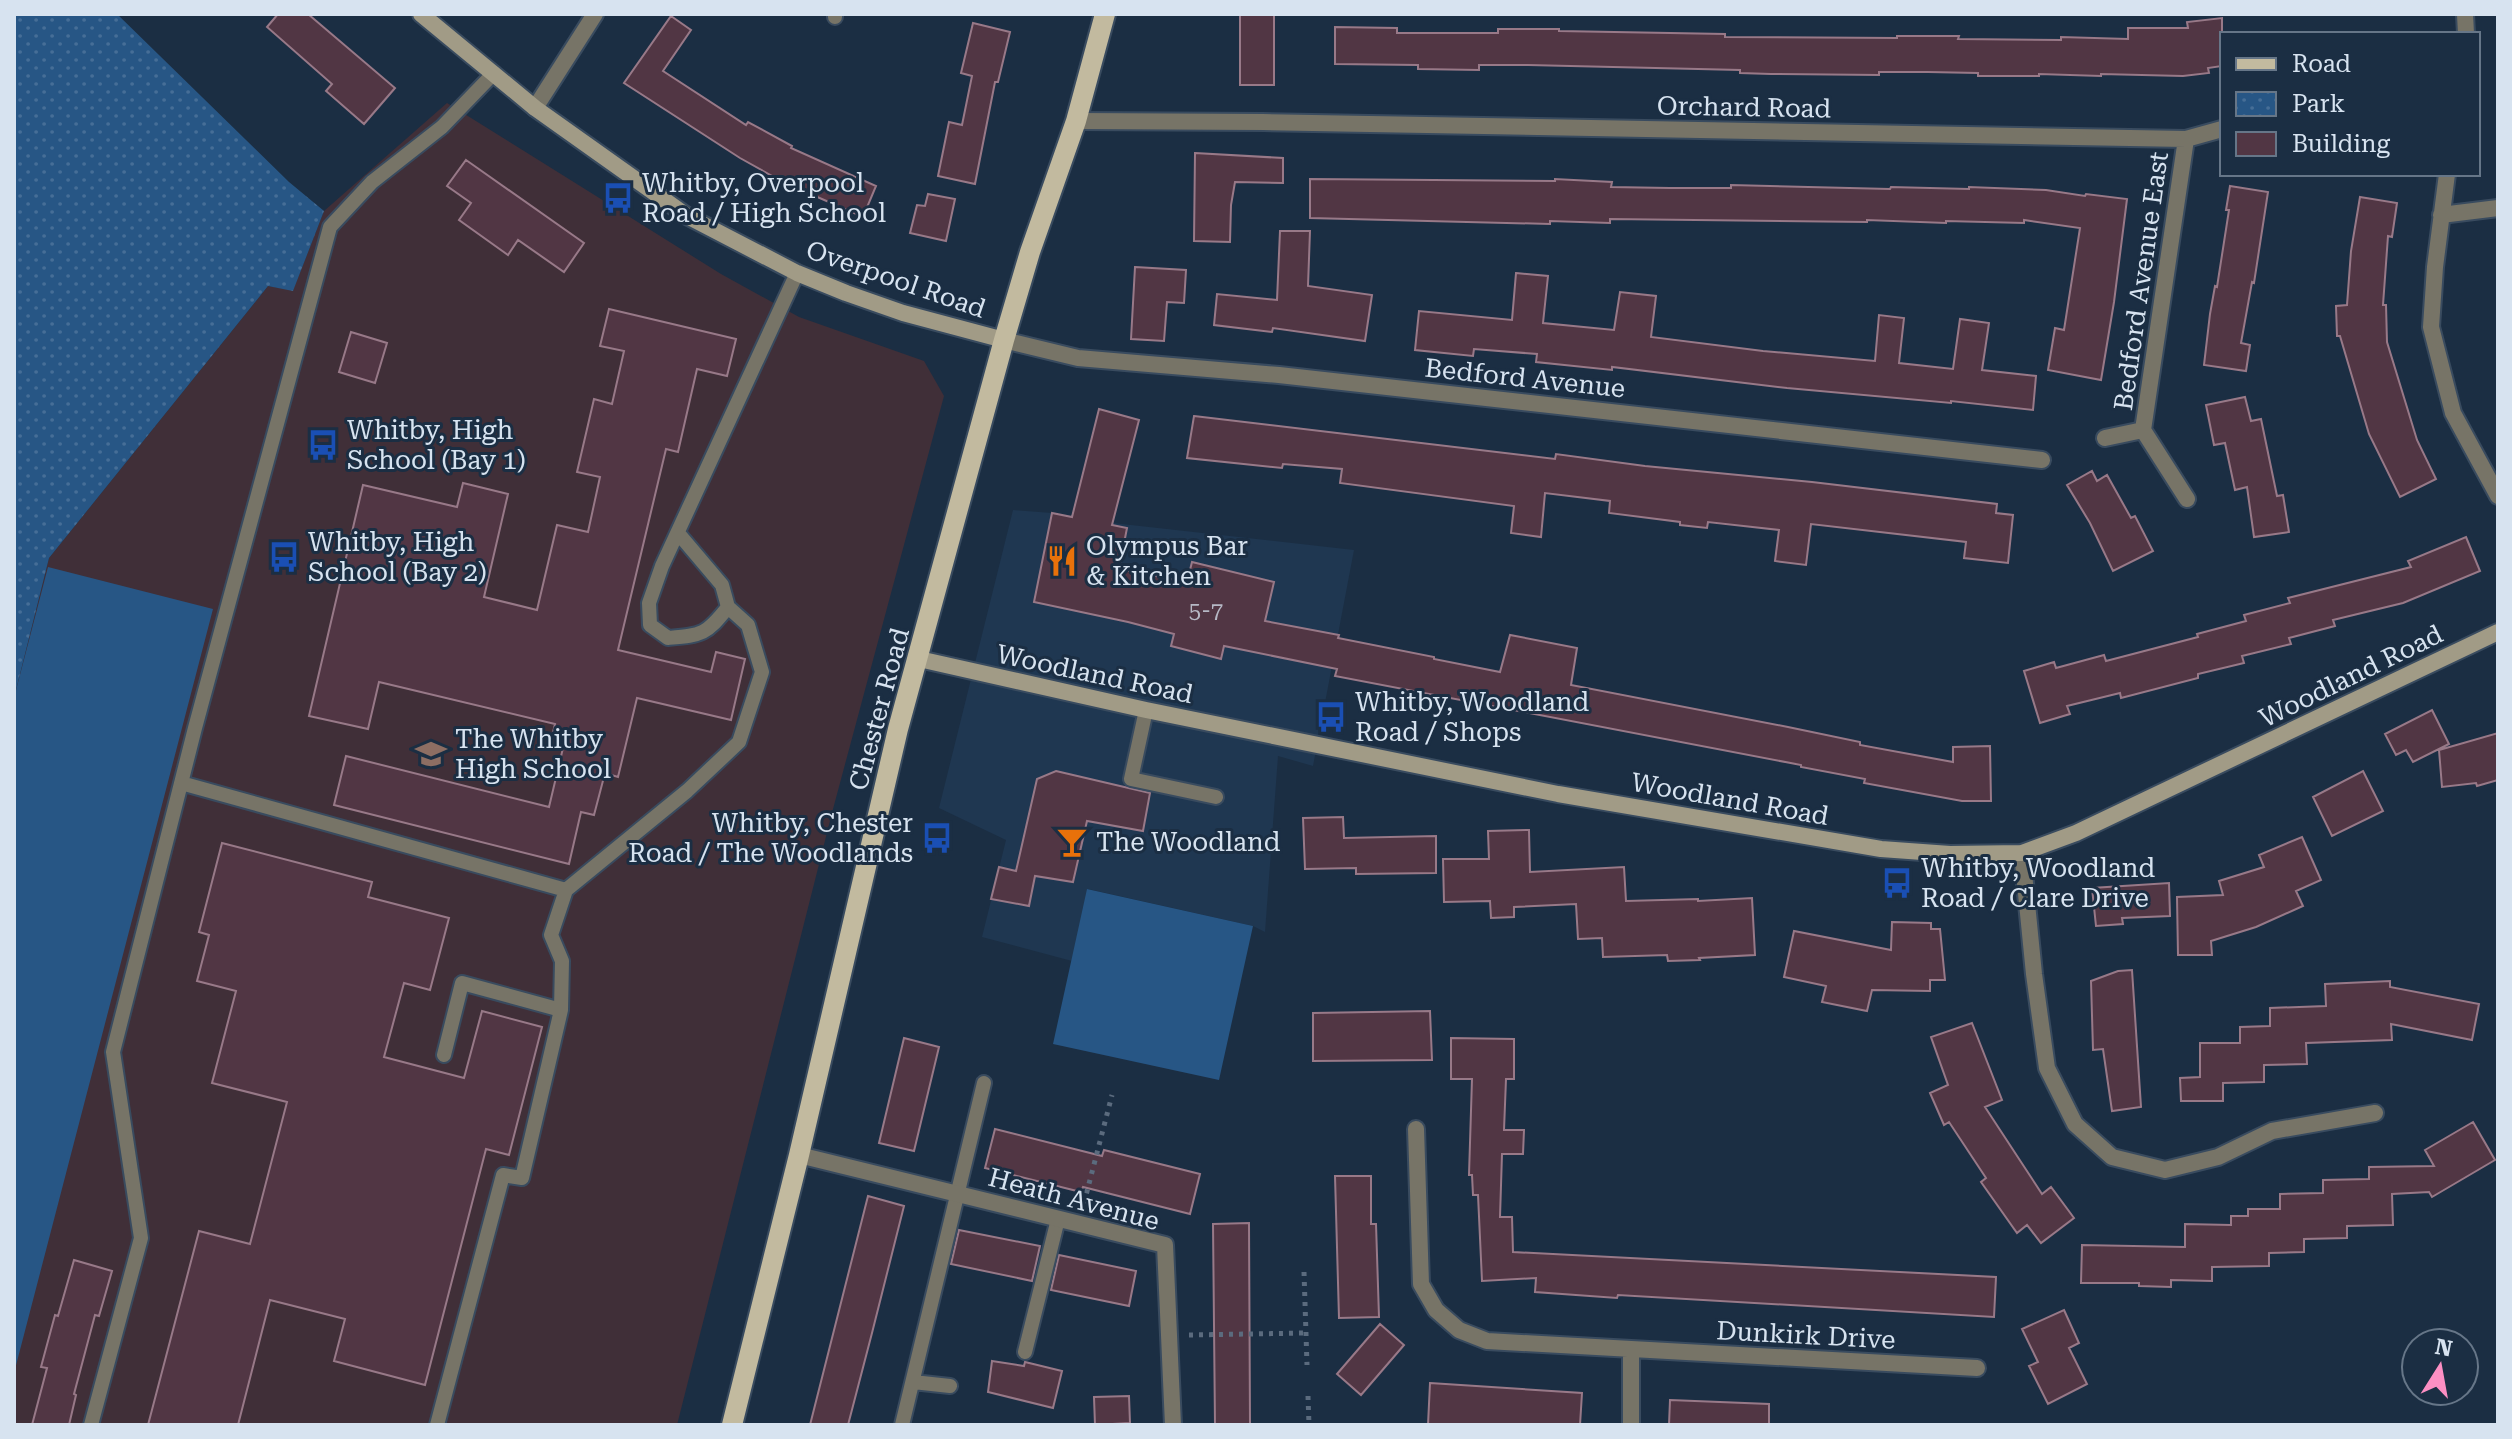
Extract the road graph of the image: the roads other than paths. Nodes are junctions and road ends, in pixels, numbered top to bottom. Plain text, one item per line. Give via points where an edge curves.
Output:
1 (421, 14) edge
2 (595, 14) edge
3 (1105, 14) edge
4 (494, 73) junction
5 (535, 108) junction
6 (1076, 121) junction
7 (2220, 130) edge
8 (2186, 139) junction
9 (2447, 176) edge
10 (2498, 208) edge
11 (2441, 215) junction
12 (797, 273) junction
13 (1004, 340) junction
14 (2143, 430) junction
15 (2105, 438) dead end
16 (2042, 460) dead end
17 (2498, 496) edge
18 (2187, 499) dead end
19 (678, 533) junction
20 (728, 607) junction
21 (2498, 632) edge
22 (919, 659) junction
23 (1146, 710) junction
24 (181, 783) junction
25 (1216, 797) dead end
26 (2022, 853) junction
27 (566, 890) junction
28 (561, 1010) junction
29 (444, 1055) dead end
30 (984, 1083) dead end
31 (2375, 1113) dead end
32 (1416, 1129) dead end
33 (799, 1155) junction
34 (956, 1193) junction
35 (1058, 1219) junction
36 (1631, 1350) junction
37 (1025, 1352) dead end
38 (1977, 1368) dead end
39 (913, 1382) junction
40 (950, 1386) dead end
41 (91, 1425) edge
42 (437, 1425) edge
43 (732, 1425) edge
44 (902, 1425) edge
45 (1173, 1425) edge
46 (1631, 1425) edge

1 - 4 street, Overpool Road
2 - 5 street
3 - 6 main road, Chester Road
4 - 5 street, Overpool Road
4 - 24 lane via 442,127 372,182 330,227
5 - 12 street, Overpool Road via 687,216
6 - 8 street, Orchard Road
6 - 13 main road, Chester Road
7 - 8 street, Orchard Road
8 - 14 street, Bedford Avenue East
9 - 11 street
10 - 11 street
11 - 17 street via 2431,327 2453,413
12 - 13 street, Overpool Road via 903,313
12 - 19 lane
13 - 16 street, Bedford Avenue via 1078,358 1279,375
13 - 22 main road, Chester Road
14 - 15 street, Bedford Avenue East
14 - 18 street, Bedford Avenue East
19 - 20 lane via 722,585
19 - 20 lane via 649,603 650,625 668,638 699,635
20 - 27 lane via 748,625 762,672 739,742
21 - 26 street, Woodland Road via 2089,827
22 - 23 street, Woodland Road
22 - 33 main road, Chester Road
23 - 25 lane via 1131,779
23 - 26 street, Woodland Road via 1558,794 1881,849
24 - 27 lane
24 - 41 lane via 113,1052 141,1238
26 - 31 street via 2047,1068 2075,1124 2112,1157 2165,1170 2218,1157 2272,1131
27 - 28 lane via 551,935 562,961
28 - 29 lane via 462,983
28 - 42 lane via 522,1178 503,1175
30 - 34 lane
32 - 36 street, Dunkirk Drive via 1421,1284 1436,1310 1459,1330 1487,1341
33 - 34 street, Heath Avenue
33 - 43 main road, Chester Road
34 - 35 street, Heath Avenue
34 - 39 lane
35 - 37 lane
35 - 45 street, Heath Avenue via 1165,1245
36 - 38 street, Dunkirk Drive
36 - 46 street
39 - 40 lane
39 - 44 lane

